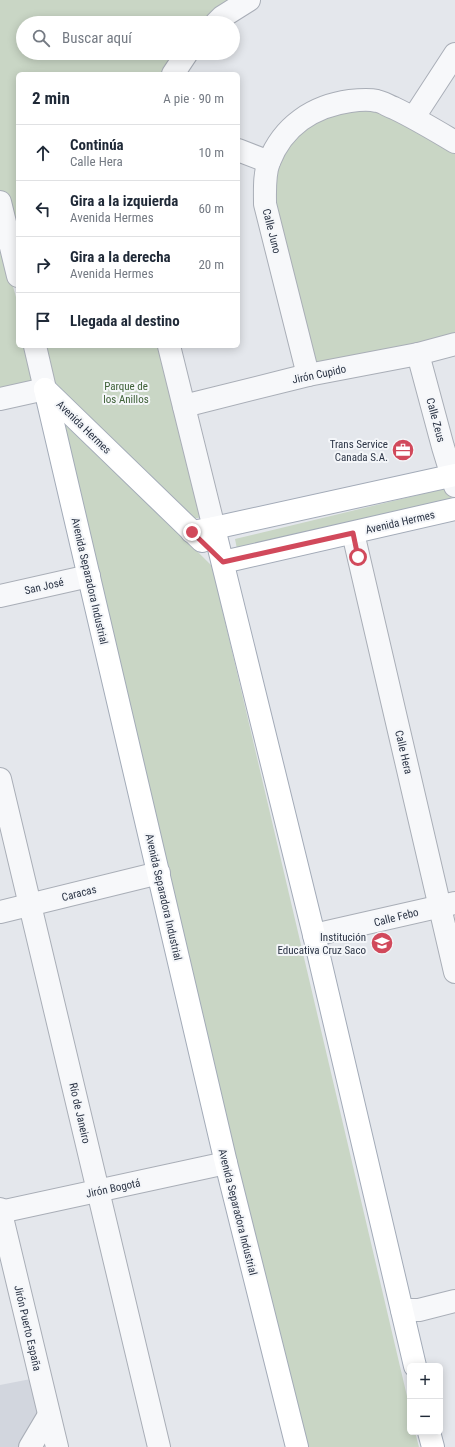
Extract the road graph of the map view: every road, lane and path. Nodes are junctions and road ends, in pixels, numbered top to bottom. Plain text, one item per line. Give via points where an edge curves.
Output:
1 (249, 0) edge
2 (224, 16) edge
3 (455, 54) edge
4 (182, 60) edge
5 (174, 72) edge
6 (414, 117) junction
7 (455, 142) edge
8 (240, 151) edge
9 (269, 162) junction
10 (0, 202) edge
11 (16, 268) edge
12 (455, 344) edge
13 (35, 348) edge
14 (169, 348) edge
15 (418, 354) junction
16 (308, 375) junction
17 (45, 389) junction
18 (0, 399) edge
19 (184, 406) junction
20 (454, 479) edge
21 (455, 509) edge
22 (214, 528) junction
23 (192, 532) junction
24 (353, 533) junction
25 (223, 562) junction
26 (89, 576) junction
27 (0, 596) edge
28 (1, 792) edge
29 (159, 873) junction
30 (447, 904) edge
31 (31, 905) junction
32 (0, 912) edge
33 (314, 935) junction
34 (455, 972) edge
35 (226, 1163) junction
36 (98, 1191) junction
37 (0, 1211) edge
38 (455, 1301) edge
39 (402, 1310) junction
40 (414, 1363) edge
41 (49, 1415) junction
42 (430, 1435) edge
43 (30, 1447) edge
44 (57, 1447) edge
45 (159, 1447) edge
46 (297, 1447) edge
47 (433, 1447) edge

1 - 2 street
3 - 6 street
4 - 5 street
6 - 7 street, Calle Juno
6 - 9 street, Calle Juno via 377,101 358,100 318,109 299,120 282,138
8 - 9 street
9 - 16 street, Calle Juno via 265,204
10 - 11 street
12 - 15 street, Jirón Cupido
13 - 17 street, Avenida Separadora Industrial
14 - 19 street
15 - 16 street, Jirón Cupido
15 - 20 street, Calle Zeus
16 - 19 street, Jirón Cupido
17 - 18 street
17 - 23 main road, Avenida Hermes
17 - 26 main road, Avenida Separadora Industrial
19 - 22 street
20 - 22 main road
21 - 24 main road, Avenida Hermes
22 - 23 main road
22 - 25 main road
23 - 25 main road, Avenida Hermes
24 - 25 main road, Avenida Hermes
24 - 30 street, Calle Hera
25 - 33 main road
26 - 27 street, San José
26 - 29 main road, Avenida Separadora Industrial
28 - 31 street, Río de Janeiro
29 - 31 street, Caracas
29 - 35 main road, Avenida Separadora Industrial
30 - 33 street, Calle Febo
30 - 34 street, Calle Hera
31 - 32 street, Caracas
31 - 36 street, Río de Janeiro
33 - 39 main road
35 - 36 street, Jirón Bogotá
35 - 46 main road, Avenida Separadora Industrial
36 - 37 street, Jirón Bogotá
36 - 45 street, Río de Janeiro
37 - 41 street, Jirón Puerto España
38 - 39 street via 419,1310
39 - 40 main road
41 - 43 street
41 - 44 street, Jirón Puerto España
42 - 47 main road

